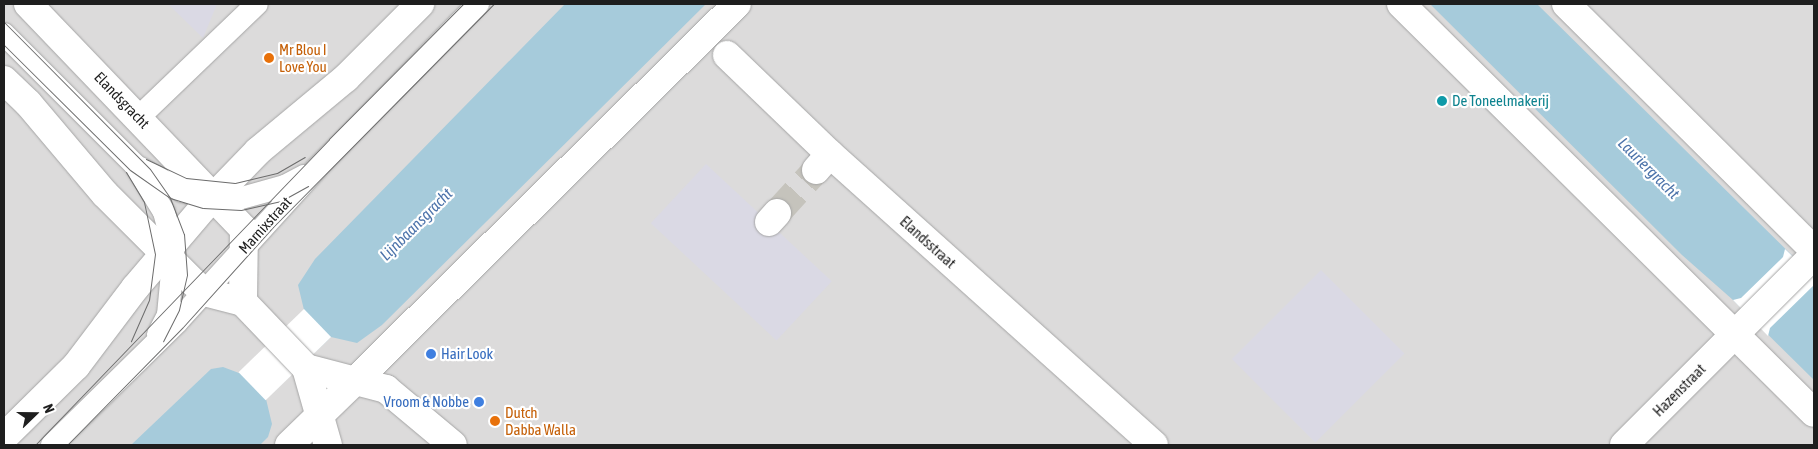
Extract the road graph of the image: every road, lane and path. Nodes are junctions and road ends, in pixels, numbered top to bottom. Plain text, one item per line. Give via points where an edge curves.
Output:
1 (28, 4) edge
2 (232, 4) edge
3 (257, 4) edge
4 (420, 4) edge
5 (478, 4) edge
6 (737, 4) edge
7 (1401, 4) edge
8 (1566, 4) edge
9 (4, 34) edge
10 (221, 35) junction
11 (706, 35) junction
12 (4, 80) edge
13 (139, 117) junction
14 (135, 165) junction
15 (316, 168) junction
16 (213, 199) junction
17 (242, 251) junction
18 (171, 254) junction
19 (1811, 257) edge
20 (204, 292) junction
21 (243, 302) junction
22 (1743, 326) junction
23 (149, 348) junction
24 (306, 368) junction
25 (356, 380) junction
26 (1814, 413) edge
27 (318, 416) junction
28 (4, 437) edge
29 (52, 445) edge
30 (289, 445) edge
31 (328, 445) edge
32 (453, 445) edge
33 (1154, 445) edge
34 (1624, 445) edge

1 - 13 street, Elandsgracht
2 - 10 lane
3 - 10 lane
4 - 16 street via 346,78 258,151
5 - 15 lane, Marnixstraat
6 - 11 street
7 - 22 street
8 - 19 street
9 - 14 lane, Elandsgracht
10 - 13 lane
11 - 25 street
11 - 33 street, Elandsstraat via 823,162
12 - 18 street via 28,103 105,194
13 - 16 street, Elandsgracht
14 - 16 lane, Elandsgracht via 182,191
14 - 18 lane, Elandsgracht via 164,212
15 - 16 lane, Elandsgracht via 285,186 238,198
15 - 17 lane, Marnixstraat
16 - 17 street, Elandsgracht via 244,229
16 - 18 street
17 - 20 lane, Marnixstraat
17 - 21 street, Elandsgracht
18 - 20 street
18 - 23 lane, Elandsgracht via 168,315
18 - 28 street via 135,288 76,366
19 - 22 street
20 - 21 street
20 - 23 lane, Marnixstraat
21 - 24 street
22 - 26 street
22 - 34 street, Hazenstraat
23 - 29 lane, Marnixstraat
24 - 25 street
24 - 27 street
25 - 27 street
25 - 32 street via 386,389
27 - 30 street
27 - 31 street

